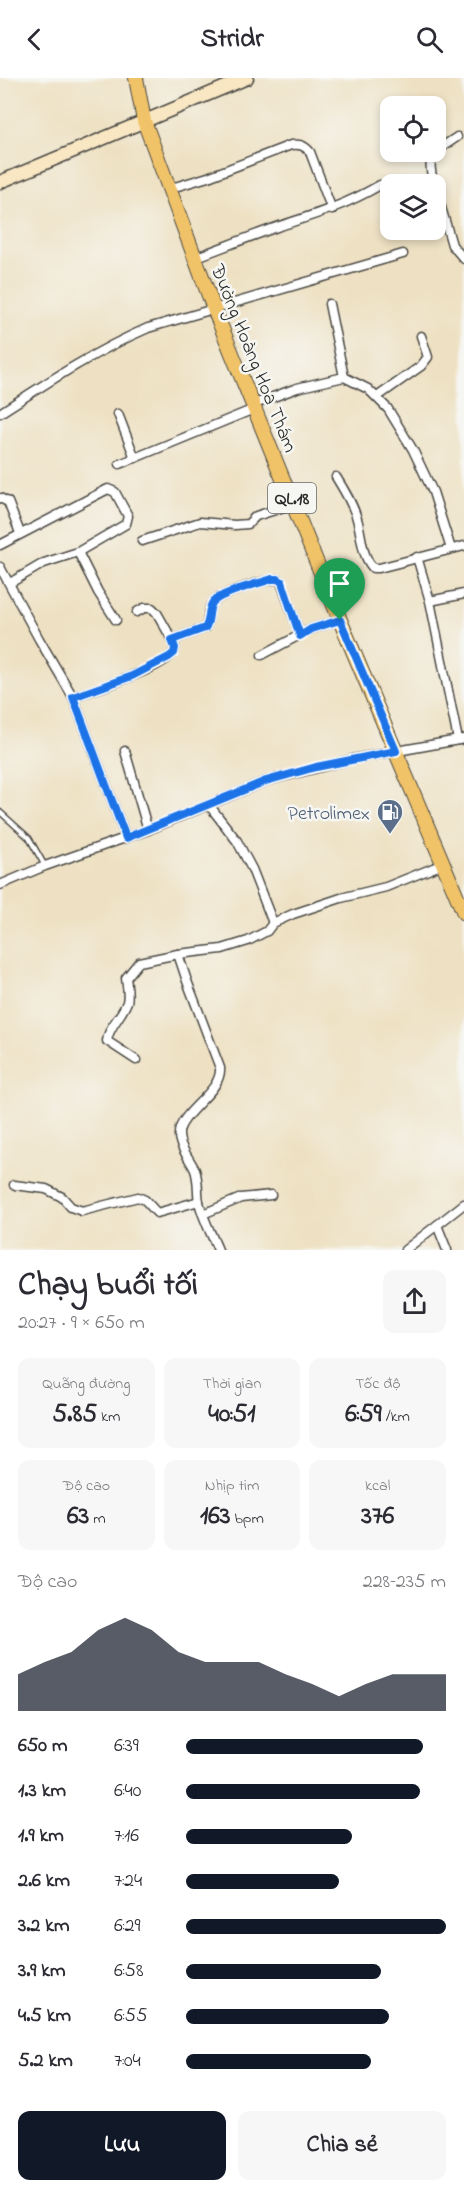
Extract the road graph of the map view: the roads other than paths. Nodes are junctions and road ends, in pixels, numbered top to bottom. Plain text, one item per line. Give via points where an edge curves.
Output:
1 (136, 78) edge
2 (247, 78) edge
3 (144, 121) junction
4 (457, 137) dead end
5 (432, 174) edge
6 (1, 178) edge
7 (380, 185) dead end
8 (168, 189) junction
9 (332, 210) junction
10 (446, 224) edge
11 (403, 254) dead end
12 (194, 258) junction
13 (464, 260) edge
14 (329, 304) dead end
15 (214, 309) junction
16 (421, 336) dead end
17 (344, 377) junction
18 (376, 397) junction
19 (253, 407) junction
20 (0, 413) edge
21 (118, 414) dead end
22 (135, 458) junction
23 (120, 464) dead end
24 (336, 477) dead end
25 (0, 498) edge
26 (294, 504) junction
27 (20, 533) junction
28 (142, 541) dead end
29 (0, 545) edge
30 (464, 546) edge
31 (451, 549) junction
32 (78, 552) junction
33 (417, 557) junction
34 (0, 567) edge
35 (10, 583) junction
36 (464, 594) edge
37 (430, 601) junction
38 (137, 612) dead end
39 (116, 620) dead end
40 (340, 620) junction
41 (300, 636) junction
42 (172, 640) junction
43 (262, 655) dead end
44 (73, 697) junction
45 (461, 739) edge
46 (125, 751) dead end
47 (396, 751) junction
48 (209, 805) junction
49 (0, 812) edge
50 (148, 830) junction
51 (126, 838) junction
52 (443, 864) junction
53 (45, 866) junction
54 (0, 885) edge
55 (464, 913) edge
56 (273, 923) junction
57 (178, 954) junction
58 (136, 1060) dead end
59 (14, 1185) dead end
60 (271, 1195) dead end
61 (199, 1201) junction
62 (464, 1204) edge
63 (203, 1214) junction
64 (437, 1225) junction
65 (218, 1250) edge
66 (405, 1250) edge
67 (447, 1250) edge

1 - 3 main road, Đường Hoàng Hoa Thám / QL.18
2 - 3 street
3 - 6 street
3 - 8 main road, Đường Hoàng Hoa Thám / QL.18
4 - 5 street via 431,158
7 - 9 street
8 - 9 street via 299,144 310,152
8 - 12 main road, Đường Hoàng Hoa Thám / QL.18
9 - 12 street
10 - 13 street via 452,245
11 - 15 street
12 - 15 main road, Đường Hoàng Hoa Thám / QL.18
14 - 17 street
15 - 19 main road, Đường Hoàng Hoa Thám / QL.18
15 - 20 street via 157,325 115,343
16 - 18 street via 426,360
17 - 18 street
17 - 19 street via 297,388
18 - 31 street via 413,450
19 - 22 street
19 - 26 main road, Đường Hoàng Hoa Thám / QL.18
21 - 22 street
22 - 23 street
24 - 33 street via 357,519 365,556 373,568
25 - 27 street via 8,502
26 - 28 street via 256,516 248,524 201,522
26 - 40 main road, Đường Hoàng Hoa Thám / QL.18
27 - 29 street
27 - 32 street via 104,490 112,490 128,522
30 - 31 street
31 - 33 street
32 - 35 street via 44,563
32 - 39 street
33 - 37 street
34 - 35 street
35 - 44 street
36 - 37 street
37 - 45 street
38 - 42 street via 152,608
40 - 41 street
40 - 47 main road, Đường Hoàng Hoa Thám / QL.18
41 - 42 street via 278,579 216,599 205,628
41 - 43 street
42 - 44 street via 175,648 169,657 132,676
44 - 51 street
45 - 47 street
46 - 50 street
47 - 48 street via 292,773
47 - 52 main road, Đường Hoàng Hoa Thám / QL.18
48 - 50 street
48 - 56 street via 237,841
49 - 53 lane via 29,838
50 - 51 street
51 - 53 street
52 - 55 main road, Đường Hoàng Hoa Thám / QL.18
52 - 56 street via 387,887 312,907
53 - 54 street
56 - 57 street via 267,931 234,945
57 - 58 street via 139,962 126,978 126,1003 107,1041
57 - 61 street via 221,1075 186,1118 179,1135 198,1178
59 - 61 street via 46,1190 82,1211 138,1197 158,1213
60 - 63 street via 241,1198
61 - 63 street
62 - 64 street
63 - 65 street
64 - 66 street
64 - 67 street

